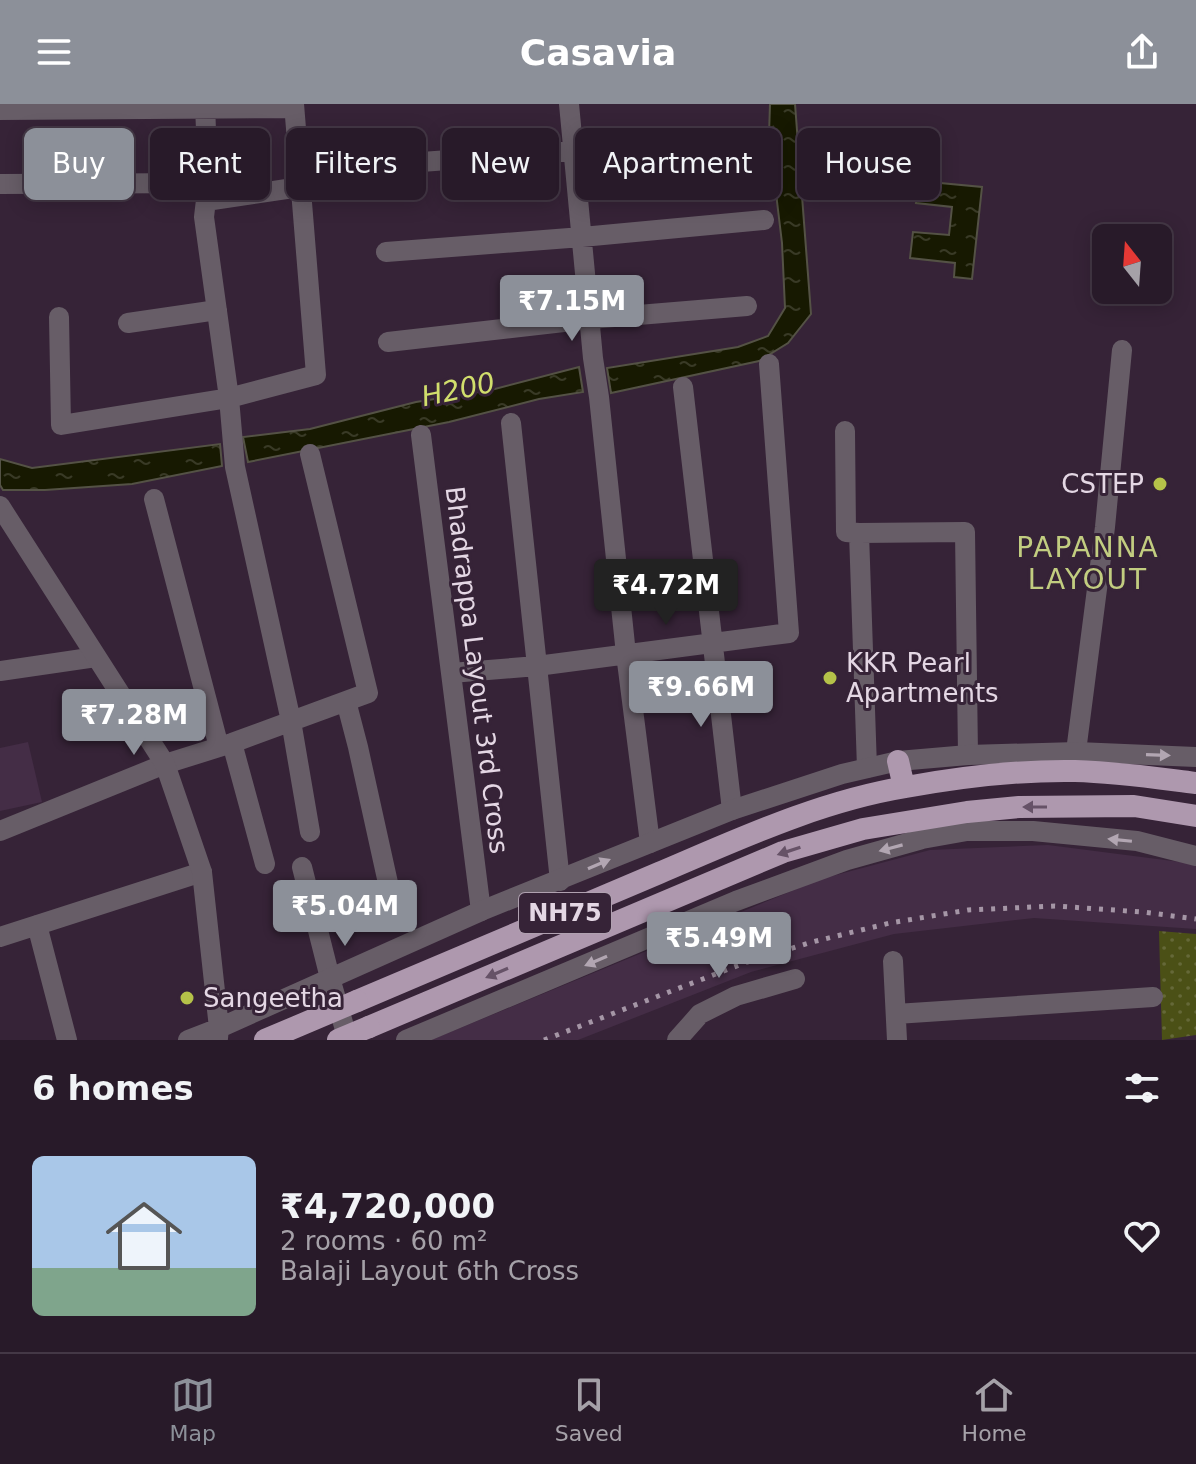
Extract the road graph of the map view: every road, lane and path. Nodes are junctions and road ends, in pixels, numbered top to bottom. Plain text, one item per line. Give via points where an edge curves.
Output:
1 (569, 104) edge
2 (205, 106) edge
3 (294, 106) edge
4 (0, 110) edge
5 (206, 128) edge
6 (296, 128) edge
7 (574, 149) junction
8 (426, 161) edge
9 (0, 184) edge
10 (150, 190) edge
11 (206, 200) edge
12 (301, 200) edge
13 (764, 220) dead end
14 (582, 237) junction
15 (386, 252) dead end
16 (747, 306) dead end
17 (217, 310) junction
18 (59, 317) dead end
19 (590, 319) junction
20 (128, 323) dead end
21 (388, 342) dead end
22 (1122, 350) dead end
23 (769, 364) dead end
24 (683, 387) dead end
25 (229, 398) junction
26 (511, 423) dead end
27 (845, 431) dead end
28 (421, 435) dead end
29 (310, 454) dead end
30 (154, 499) dead end
31 (0, 506) edge
32 (859, 533) junction
33 (713, 643) junction
34 (626, 654) junction
35 (96, 657) junction
36 (537, 666) junction
37 (0, 671) edge
38 (451, 673) junction
39 (346, 701) junction
40 (291, 721) junction
41 (225, 745) junction
42 (968, 755) junction
43 (1196, 757) edge
44 (898, 761) junction
45 (1075, 761) junction
46 (165, 764) junction
47 (867, 768) junction
48 (1196, 783) edge
49 (904, 787) junction
50 (732, 810) junction
51 (1196, 816) edge
52 (967, 822) junction
53 (0, 831) edge
54 (310, 832) dead end
55 (650, 843) junction
56 (1196, 856) edge
57 (265, 864) dead end
58 (302, 867) dead end
59 (202, 872) junction
60 (560, 881) junction
61 (390, 892) dead end
62 (481, 911) junction
63 (37, 925) junction
64 (0, 937) edge
65 (893, 961) dead end
66 (330, 978) junction
67 (795, 979) dead end
68 (1153, 997) dead end
69 (896, 1014) junction
70 (219, 1036) edge
71 (67, 1040) edge
72 (188, 1040) edge
73 (265, 1040) edge
74 (338, 1040) edge
75 (348, 1040) edge
76 (406, 1040) edge
77 (677, 1040) edge
78 (897, 1040) edge

1 - 7 street
2 - 3 street
2 - 4 street
2 - 5 street
3 - 6 street
7 - 8 street
7 - 14 street
9 - 10 street
11 - 17 street
12 - 25 street via 316,375
13 - 14 street
14 - 15 street
14 - 19 street
16 - 19 street
17 - 20 street
17 - 25 street
18 - 25 street via 61,425
19 - 21 street
19 - 34 street
22 - 45 street
23 - 33 street via 789,633
24 - 33 street
25 - 40 street via 235,467
26 - 36 street
27 - 32 street via 846,532
28 - 38 street, Bhadrappa Layout 3rd Cross
29 - 39 street via 368,693
30 - 41 street
31 - 35 street
32 - 42 street via 965,532
32 - 47 street
33 - 34 street
33 - 50 street
34 - 36 street
34 - 55 street
35 - 37 street
35 - 46 street
36 - 38 street
36 - 60 street
38 - 62 street, Bhadrappa Layout 3rd Cross
39 - 40 street
39 - 61 street
40 - 41 street
40 - 54 street
41 - 46 street
41 - 57 street
42 - 44 street
42 - 45 street
45 -> 43 street
44 - 47 street
44 - 49 highway
45 - 48 highway, NH75
45 - 49 highway, NH75
46 - 53 street
46 - 59 street
47 - 50 street
49 - 73 highway, NH75, bridge via 773,825
50 - 55 street
51 -> 52 highway, NH75 via 1134,806 1019,807
56 -> 52 street via 1137,841
52 -> 74 highway, NH75, bridge via 863,829 783,852
52 -> 76 street via 736,901
60 -> 55 street
58 - 66 street
59 - 63 street
59 - 70 street
60 - 62 street
62 - 66 street
63 - 64 street
63 - 71 street
65 - 69 street
66 - 70 street
66 - 75 street
67 - 77 street via 736,996 700,1014
68 - 69 street
69 - 78 street
70 - 72 street

